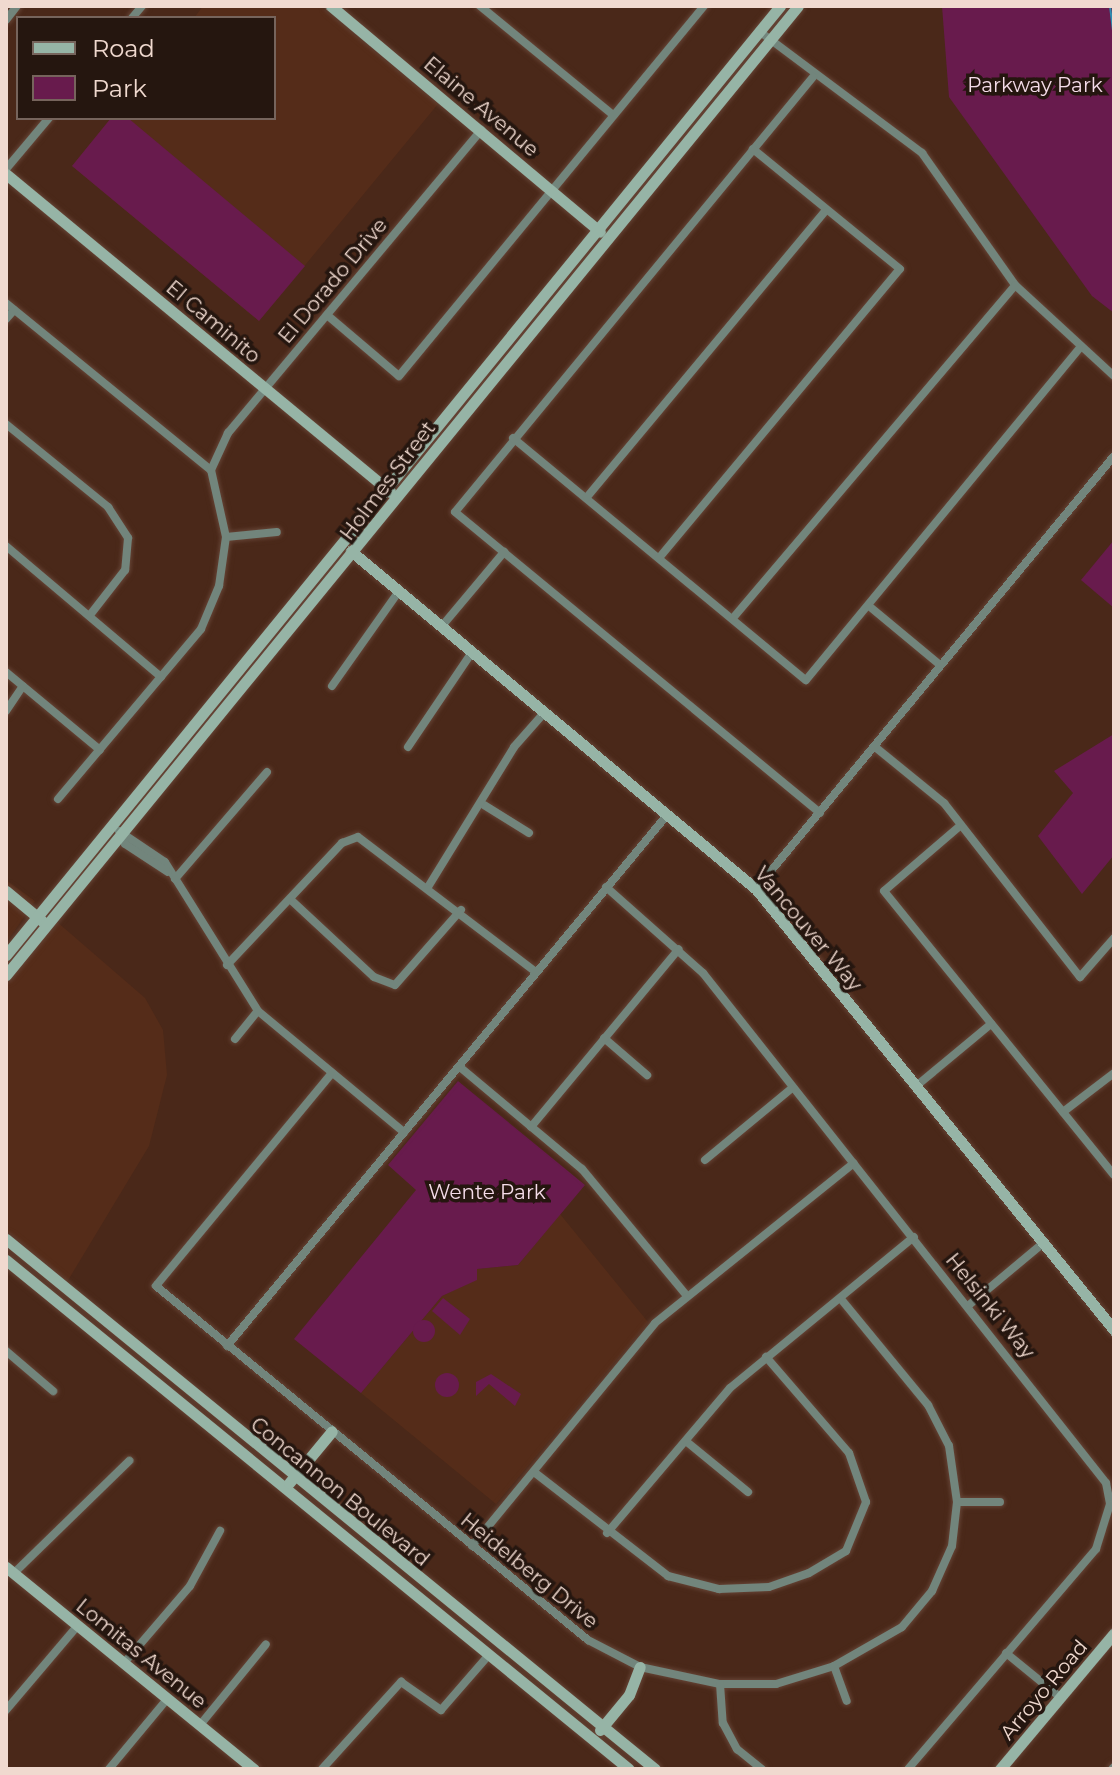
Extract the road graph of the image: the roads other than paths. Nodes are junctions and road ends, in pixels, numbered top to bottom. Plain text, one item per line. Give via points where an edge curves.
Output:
1 (17, 6) edge
2 (331, 6) edge
3 (480, 6) edge
4 (704, 6) edge
5 (780, 6) edge
6 (798, 6) edge
7 (6, 20) edge
8 (759, 31) junction
9 (770, 41) junction
10 (813, 77) junction
11 (613, 115) junction
12 (47, 120) edge
13 (481, 130) junction
14 (753, 149) junction
15 (6, 171) edge
16 (553, 190) junction
17 (826, 210) junction
18 (597, 229) junction
19 (607, 237) junction
20 (1015, 285) junction
21 (6, 303) edge
22 (14, 310) junction
23 (327, 315) junction
24 (6, 319) edge
25 (1079, 349) junction
26 (1114, 376) edge
27 (264, 388) junction
28 (6, 424) edge
29 (513, 438) junction
30 (1114, 456) edge
31 (211, 470) junction
32 (386, 490) junction
33 (397, 497) junction
34 (587, 497) junction
35 (277, 532) dead end
36 (226, 537) junction
37 (6, 546) edge
38 (344, 546) junction
39 (504, 552) junction
40 (356, 555) junction
41 (659, 558) junction
42 (399, 591) junction
43 (869, 606) junction
44 (90, 615) junction
45 (733, 618) junction
46 (442, 626) junction
47 (472, 652) junction
48 (940, 665) junction
49 (6, 672) edge
50 (161, 677) junction
51 (23, 686) junction
52 (332, 686) dead end
53 (6, 711) edge
54 (544, 713) junction
55 (408, 747) dead end
56 (875, 747) junction
57 (100, 750) junction
58 (267, 772) dead end
59 (58, 799) dead end
60 (484, 805) junction
61 (820, 813) junction
62 (667, 815) junction
63 (961, 825) junction
64 (118, 830) junction
65 (529, 833) dead end
66 (172, 876) junction
67 (428, 887) junction
68 (606, 887) junction
69 (756, 889) junction
70 (6, 891) edge
71 (291, 900) junction
72 (461, 910) junction
73 (37, 917) junction
74 (48, 926) junction
75 (1114, 938) edge
76 (679, 949) junction
77 (6, 955) edge
78 (227, 965) junction
79 (536, 972) junction
80 (6, 975) edge
81 (258, 1011) junction
82 (991, 1024) junction
83 (604, 1038) junction
84 (235, 1039) dead end
85 (461, 1068) junction
86 (332, 1073) junction
87 (1114, 1073) edge
88 (647, 1075) dead end
89 (915, 1087) junction
90 (792, 1088) junction
91 (1063, 1112) junction
92 (531, 1127) junction
93 (404, 1132) junction
94 (705, 1160) dead end
95 (854, 1163) junction
96 (1114, 1175) edge
97 (914, 1237) junction
98 (6, 1239) edge
99 (1042, 1244) junction
100 (6, 1260) edge
101 (687, 1296) junction
102 (841, 1299) junction
103 (969, 1305) junction
104 (1114, 1330) edge
105 (227, 1346) junction
106 (6, 1351) edge
107 (766, 1357) junction
108 (53, 1391) dead end
109 (332, 1431) junction
110 (687, 1442) junction
111 (129, 1461) dead end
112 (534, 1472) junction
113 (293, 1478) junction
114 (282, 1491) junction
115 (748, 1492) dead end
116 (957, 1502) junction
117 (1000, 1502) dead end
118 (1112, 1504) edge
119 (220, 1531) dead end
120 (607, 1533) junction
121 (472, 1546) junction
122 (10, 1570) edge
123 (78, 1625) junction
124 (1114, 1633) edge
125 (266, 1644) dead end
126 (1006, 1653) junction
127 (488, 1656) junction
128 (124, 1663) junction
129 (834, 1666) junction
130 (640, 1667) junction
131 (720, 1684) junction
132 (168, 1698) junction
133 (1061, 1698) junction
134 (847, 1701) dead end
135 (6, 1710) edge
136 (200, 1725) junction
137 (603, 1727) junction
138 (593, 1739) junction
139 (109, 1769) edge
140 (254, 1769) edge
141 (322, 1769) edge
142 (629, 1769) edge
143 (655, 1769) edge
144 (762, 1769) edge
145 (908, 1769) edge
146 (1000, 1769) edge

1 - 7 street
2 - 13 main road, Elaine Avenue
3 - 11 street
4 - 11 street
5 - 8 main road, Holmes Street
6 - 9 main road, Holmes Street
8 - 9 street
8 - 18 main road, Holmes Street
9 - 10 street
9 - 19 main road, Holmes Street
10 - 14 street
10 - 20 street via 922,153
11 - 16 street
12 - 15 street
13 - 16 main road, Elaine Avenue
13 - 23 street, El Dorado Drive
14 - 17 street
14 - 29 street
15 - 27 main road, El Caminito
16 - 18 main road, Elaine Avenue
16 - 23 street via 399,376
17 - 34 street
17 - 41 street via 900,269
18 - 19 main road, Elaine Avenue
18 - 32 main road, Holmes Street
19 - 33 main road, Holmes Street
20 - 25 street
20 - 45 street
21 - 22 street
22 - 24 street
22 - 31 street
23 - 27 street, El Dorado Drive
25 - 26 street
25 - 43 street
27 - 31 street, El Dorado Drive via 228,433
27 - 32 main road, El Caminito
28 - 44 street via 108,507 128,538 125,570
29 - 34 street
29 - 39 street via 455,512
30 - 48 street
31 - 36 street
32 - 33 main road, El Caminito
32 - 38 main road, Holmes Street
33 - 40 main road, Holmes Street
34 - 41 street
35 - 36 street
36 - 50 street via 219,586 201,629
37 - 44 street
38 - 40 main road, Vancouver Way
38 - 64 main road, Holmes Street
39 - 46 street
39 - 61 street
40 - 42 main road, Vancouver Way
40 - 64 main road, Holmes Street
41 - 45 street
42 - 46 main road, Vancouver Way
42 - 52 street
43 - 45 street via 806,680
43 - 48 street
44 - 50 street
46 - 47 main road, Vancouver Way
47 - 54 main road, Vancouver Way
47 - 55 street
48 - 56 street
49 - 51 street
50 - 57 street
51 - 53 street
51 - 57 street
54 - 60 street via 514,747
54 - 62 main road, Vancouver Way
56 - 61 street
56 - 63 street
57 - 59 street
58 - 66 street
60 - 65 street
60 - 67 street
61 - 69 street
62 - 68 street
62 - 69 main road, Vancouver Way
63 - 75 street via 1080,977
63 - 82 street via 884,891
64 - 66 street via 165,862
64 - 73 main road, Holmes Street
64 - 74 main road, Holmes Street
66 - 78 street
67 - 71 street via 358,837 342,843
67 - 72 street
68 - 76 street, Helsinki Way
68 - 79 street
69 - 89 main road, Vancouver Way
70 - 73 main road
71 - 72 street via 374,977 395,985
71 - 78 street
72 - 79 street
73 - 74 main road
73 - 77 main road, Holmes Street
74 - 80 main road, Holmes Street
76 - 83 street
76 - 90 street, Helsinki Way
78 - 81 street
79 - 85 street
81 - 84 street
81 - 86 street
82 - 89 street
82 - 91 street
83 - 88 street
83 - 92 street
85 - 92 street
85 - 93 street
86 - 93 street
86 - 105 street, Heidelberg Drive via 156,1286
87 - 91 street
89 - 99 main road, Vancouver Way
90 - 94 street
90 - 95 street, Helsinki Way
91 - 96 street
92 - 101 street via 582,1169
93 - 105 street
95 - 97 street, Helsinki Way
95 - 101 street
97 - 102 street
97 - 103 street, Helsinki Way
98 - 113 main road, Concannon Boulevard
99 - 103 street
99 - 104 main road, Vancouver Way
100 - 114 main road, Concannon Boulevard
101 - 112 street via 655,1323
102 - 107 street
102 - 116 street, Heidelberg Drive via 928,1405 949,1446
103 - 118 street, Helsinki Way via 1095,1461
105 - 109 street, Heidelberg Drive
106 - 108 street
107 - 110 street
107 - 120 street via 860,1477 866,1502 846,1551 769,1587 719,1589 668,1576
109 - 113 main road
109 - 121 street, Heidelberg Drive
110 - 115 street
110 - 120 street
111 - 122 street
112 - 120 street
112 - 121 street
113 - 114 main road
113 - 137 main road, Concannon Boulevard
114 - 127 main road, Concannon Boulevard
116 - 117 street
116 - 129 street, Heidelberg Drive via 952,1546 932,1591 902,1627
118 - 126 street, Helsinki Way via 1096,1549
119 - 128 street via 190,1586
121 - 130 street, Heidelberg Drive via 588,1640
122 - 123 main road, Lomitas Avenue
123 - 128 main road, Lomitas Avenue
123 - 135 street
124 - 133 main road, Arroyo Road
125 - 136 street
126 - 133 street
126 - 145 street, Helsinki Way
127 - 138 main road, Concannon Boulevard
127 - 141 street via 441,1710 410,1685 390,1690
128 - 132 main road, Lomitas Avenue
129 - 131 street, Heidelberg Drive via 776,1684
129 - 134 street
130 - 131 street, Heidelberg Drive
130 - 137 main road via 629,1695
131 - 144 street via 723,1723 737,1749
132 - 136 main road, Lomitas Avenue
132 - 139 street
133 - 146 main road, Arroyo Road
136 - 140 main road, Lomitas Avenue
137 - 138 main road
137 - 143 main road, Concannon Boulevard
138 - 142 main road, Concannon Boulevard

